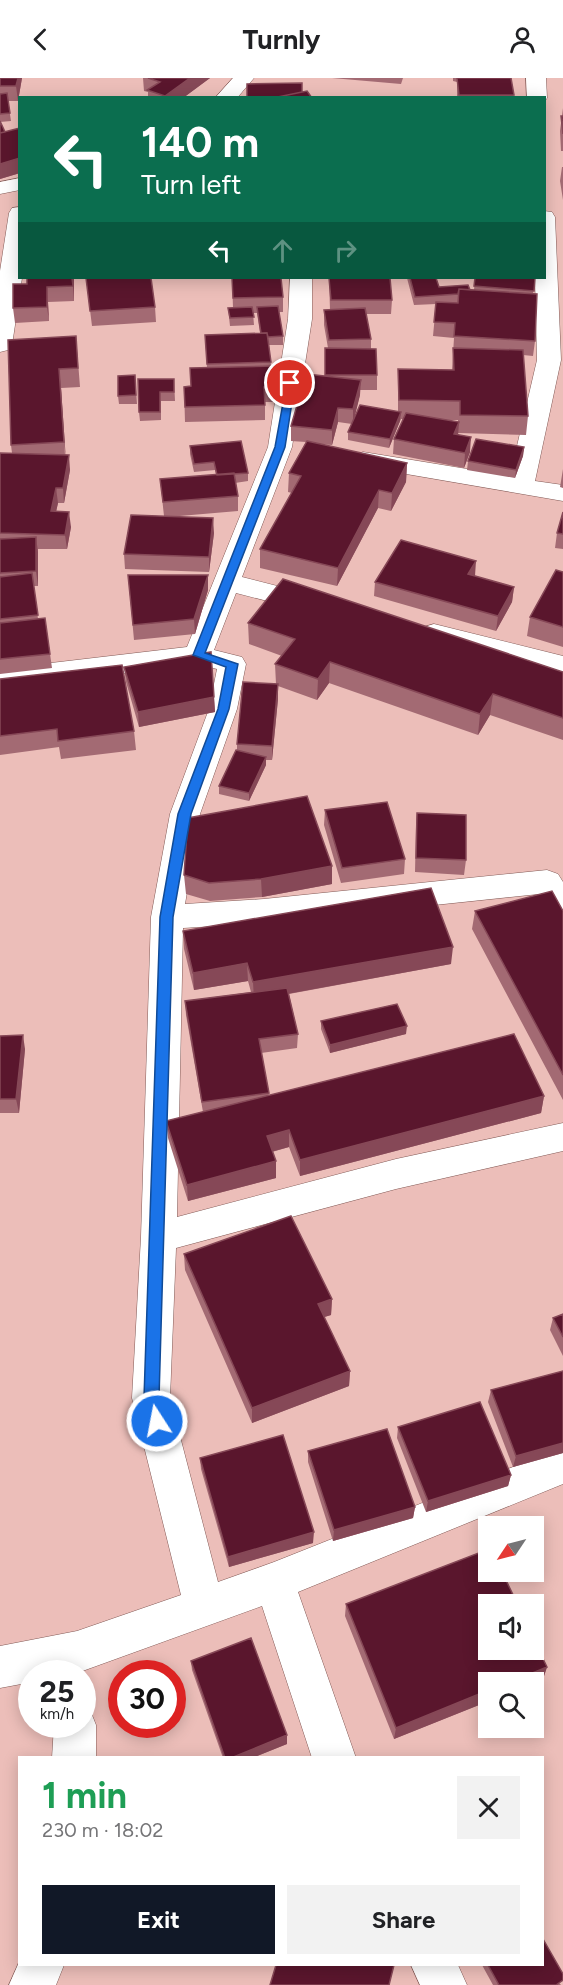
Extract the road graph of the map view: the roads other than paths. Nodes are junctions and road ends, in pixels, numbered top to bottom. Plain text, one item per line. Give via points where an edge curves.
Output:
1 (244, 78) edge
2 (536, 78) edge
3 (227, 96) edge
4 (537, 96) edge
5 (18, 184) edge
6 (0, 188) edge
7 (18, 226) edge
8 (546, 274) edge
9 (301, 279) edge
10 (0, 345) edge
11 (337, 456) edge
12 (521, 486) junction
13 (563, 493) edge
14 (227, 582) junction
15 (343, 611) edge
16 (412, 628) edge
17 (198, 655) junction
18 (563, 665) edge
19 (0, 679) edge
20 (563, 908) edge
21 (167, 917) junction
22 (563, 1137) edge
23 (159, 1237) junction
24 (563, 1465) edge
25 (274, 1582) junction
26 (204, 1607) junction
27 (84, 1660) edge
28 (18, 1666) edge
29 (0, 1667) edge
30 (75, 1738) edge
31 (74, 1756) edge
32 (333, 1756) edge
33 (41, 1966) edge
34 (434, 1966) edge
35 (32, 1985) edge
36 (444, 1985) edge

1 - 3 street
2 - 4 street
5 - 6 street
7 - 10 street
8 - 12 street via 549,360
9 - 14 street via 292,449
11 - 12 street
12 - 13 street
14 - 15 street
14 - 17 street
16 - 18 street
17 - 19 street
17 - 21 street via 232,664 224,709 184,814
20 - 21 street via 547,882
21 - 23 street
22 - 23 street via 396,1174
23 - 26 street via 152,1398
24 - 25 street
25 - 26 street
25 - 32 street
26 - 27 street
28 - 29 street
30 - 31 street
33 - 35 street
34 - 36 street

